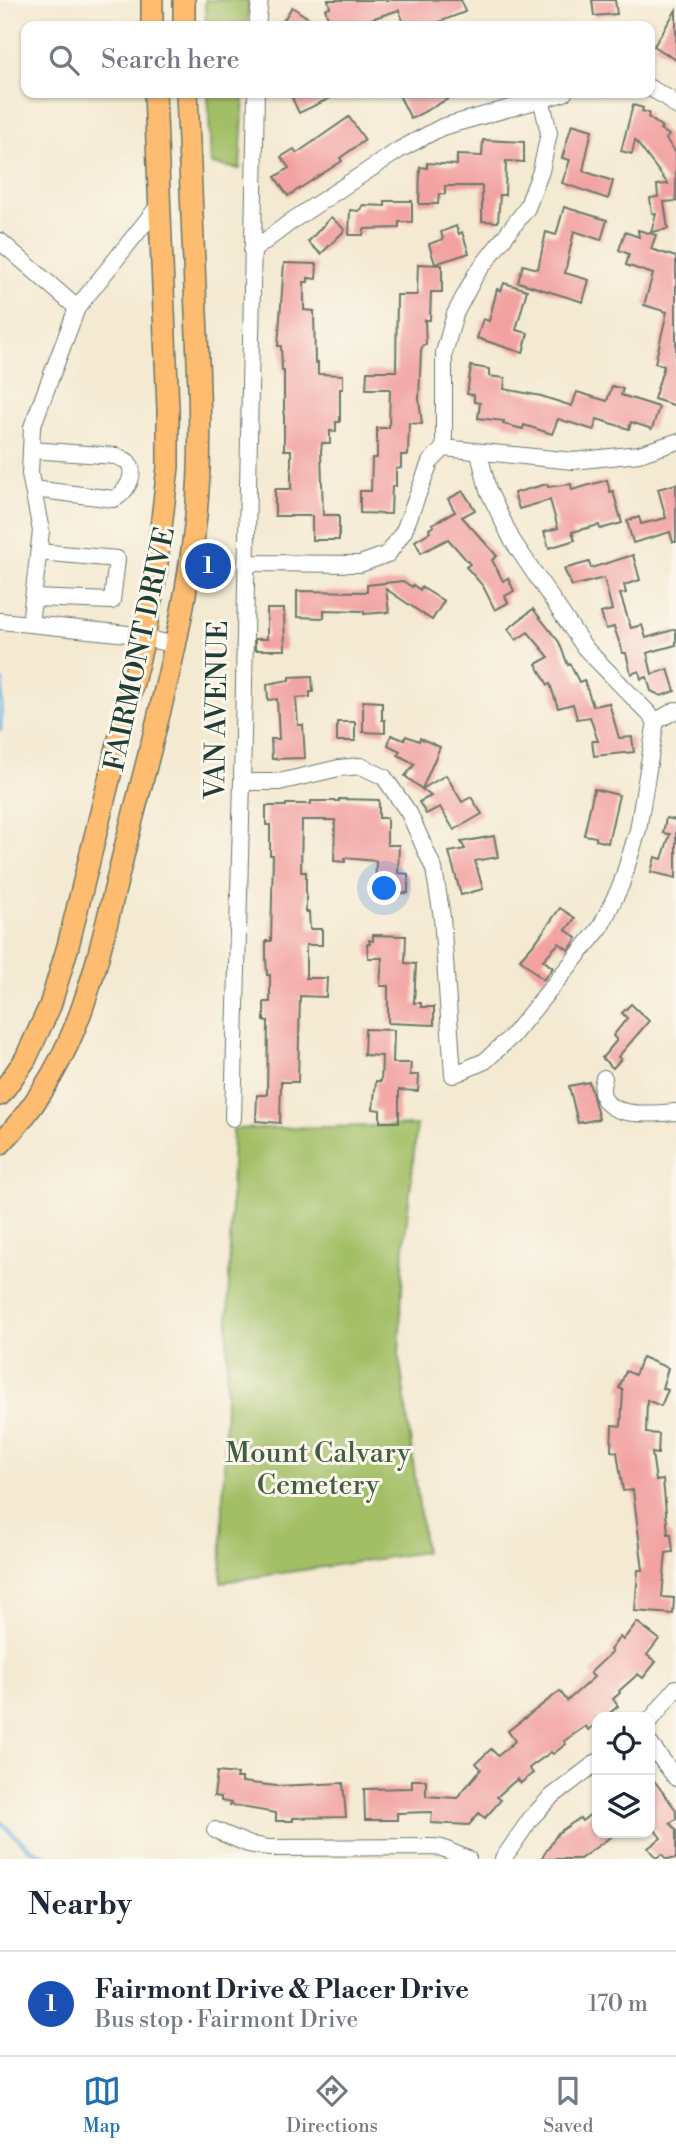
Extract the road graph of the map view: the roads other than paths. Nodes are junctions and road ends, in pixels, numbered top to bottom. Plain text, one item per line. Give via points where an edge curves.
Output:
1 (152, 0) edge
2 (184, 0) edge
3 (260, 0) edge
4 (152, 21) edge
5 (184, 21) edge
6 (258, 21) edge
7 (655, 91) edge
8 (155, 98) edge
9 (187, 98) edge
10 (256, 98) edge
11 (545, 98) edge
12 (541, 99) junction
13 (676, 106) edge
14 (160, 204) junction
15 (0, 241) edge
16 (252, 251) junction
17 (77, 308) junction
18 (676, 442) edge
19 (444, 448) junction
20 (31, 450) junction
21 (479, 453) junction
22 (33, 489) junction
23 (39, 552) junction
24 (246, 563) junction
25 (33, 598) junction
26 (0, 621) edge
27 (30, 624) junction
28 (144, 638) junction
29 (175, 645) junction
30 (676, 710) edge
31 (656, 720) junction
32 (242, 782) junction
33 (604, 1079) dead end
34 (0, 1095) edge
35 (676, 1112) edge
36 (233, 1118) dead end
37 (0, 1144) edge
38 (676, 1688) edge
39 (655, 1715) edge
40 (655, 1751) edge
41 (592, 1766) edge
42 (676, 1778) edge
43 (215, 1830) dead end
44 (468, 1859) edge
45 (503, 1859) edge

1 - 4 main road
2 - 5 main road
3 - 6 street
7 - 13 street
8 - 14 main road, FAIRMONT DRIVE
9 - 29 main road, FAIRMONT DRIVE via 200,469
10 - 16 street, VAN AVENUE
11 - 12 street
12 - 16 street via 431,132
12 - 19 street via 549,133 532,195 476,274 456,314 444,353
14 - 17 street
14 - 28 main road, FAIRMONT DRIVE via 168,467
15 - 17 street
16 - 24 street, VAN AVENUE
17 - 20 street via 32,427
18 - 21 street via 639,454 573,460
19 - 21 street
19 - 24 street via 430,462 404,531 388,554 360,564
20 - 22 street
20 - 22 street via 116,456 130,467 128,486 114,499
21 - 31 street via 488,490 512,540 584,648
22 - 23 street via 41,531
23 - 25 street
23 - 25 street via 117,559 112,601
24 - 32 street, VAN AVENUE
25 - 27 street
26 - 27 street
27 - 28 street
28 - 29 street
28 - 34 main road, FAIRMONT DRIVE via 50,1006 25,1060
29 - 37 main road, FAIRMONT DRIVE via 80,1017 53,1077
30 - 31 street
31 - 32 street via 638,830 621,885 600,928 512,1036 485,1061 453,1075 442,917 434,869 409,813 384,777 361,766 279,782
32 - 36 street, VAN AVENUE
33 - 35 street via 603,1097 610,1106 637,1115
38 - 39 street
40 - 42 street
41 - 45 street via 550,1798
43 - 44 street via 269,1848 433,1847

